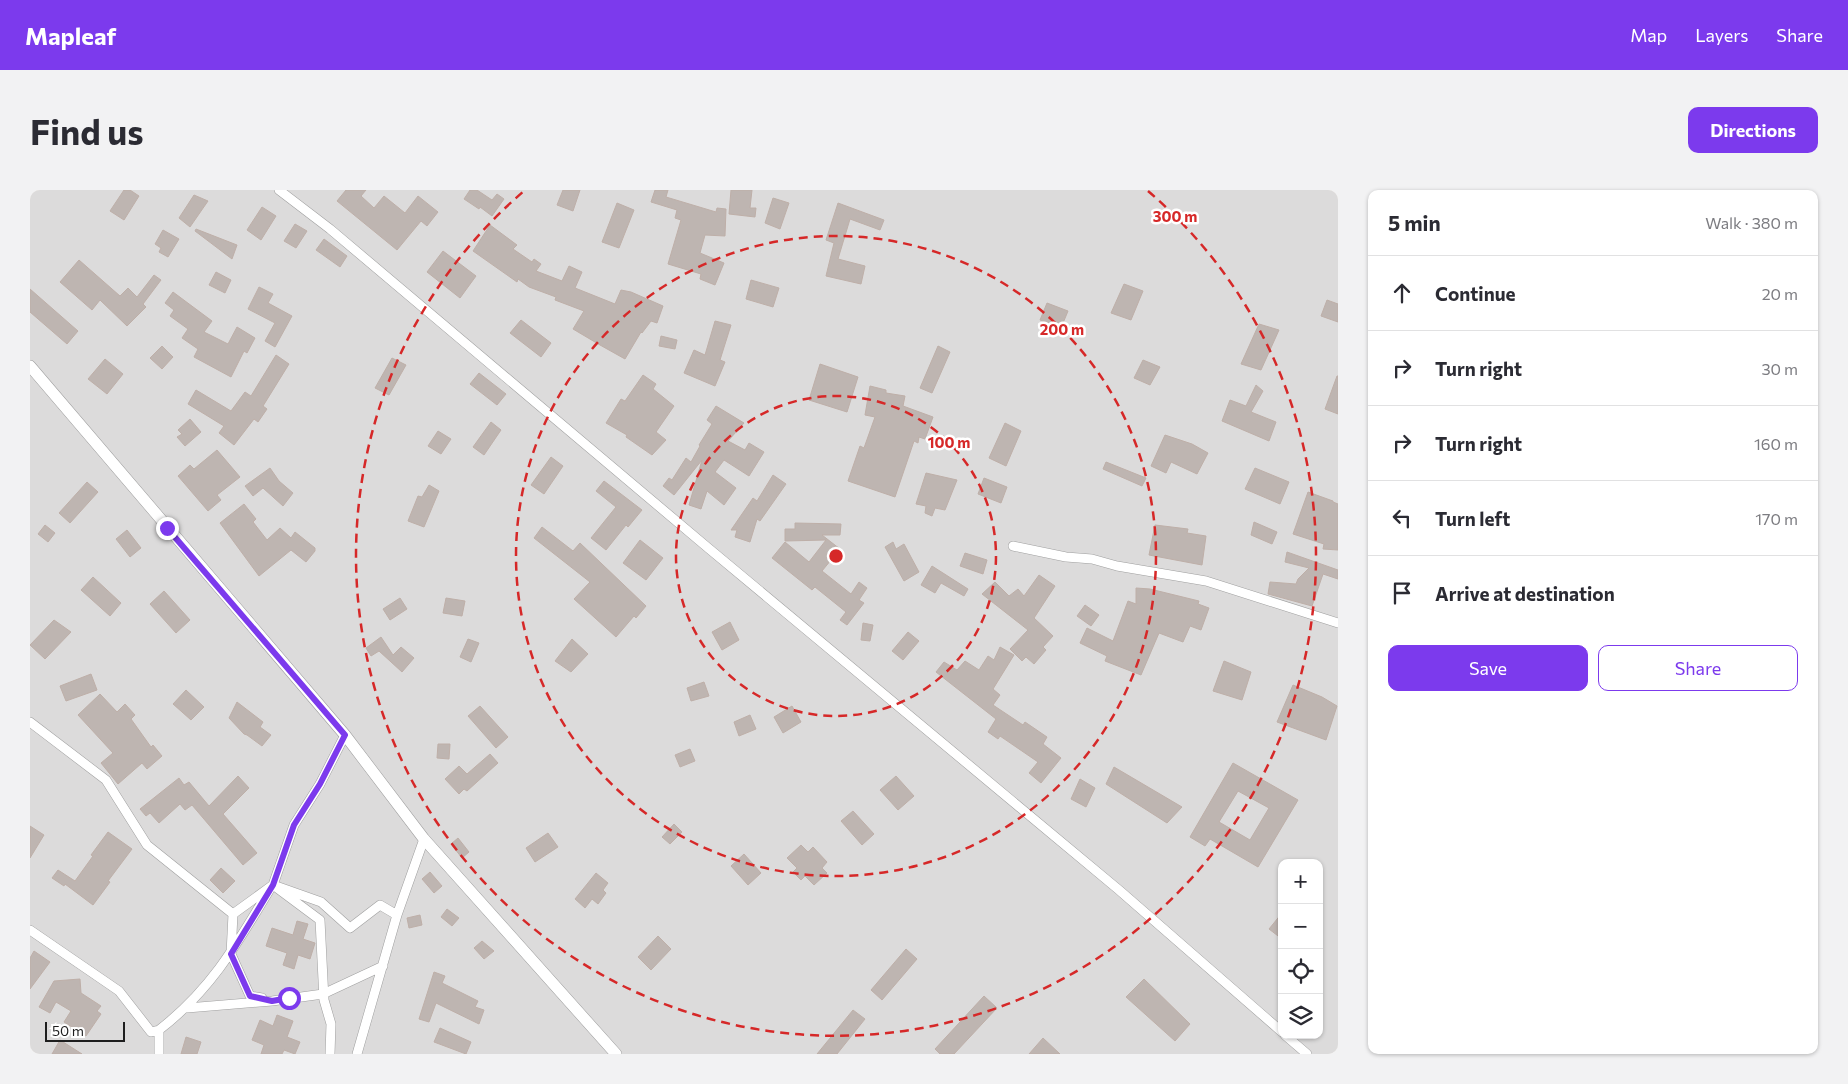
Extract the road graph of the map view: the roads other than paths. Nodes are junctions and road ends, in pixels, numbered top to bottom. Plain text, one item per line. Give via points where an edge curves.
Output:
1 (280, 190) edge
2 (30, 366) edge
3 (1013, 546) dead end
4 (1338, 623) edge
5 (30, 722) edge
6 (345, 735) junction
7 (424, 839) junction
8 (273, 885) junction
9 (232, 914) junction
10 (397, 915) junction
11 (30, 930) edge
12 (231, 954) junction
13 (382, 966) junction
14 (323, 994) junction
15 (272, 1001) junction
16 (187, 1008) junction
17 (1278, 1029) edge
18 (159, 1030) junction
19 (1290, 1039) edge
20 (159, 1054) edge
21 (330, 1054) edge
22 (357, 1054) edge
23 (616, 1054) edge
24 (1307, 1054) edge

1 - 17 street via 1119,890
2 - 6 street
3 - 4 street via 1206,581
5 - 9 street via 106,780 147,845
6 - 7 street
6 - 8 street via 294,825
7 - 10 street
7 - 23 street
8 - 9 street
8 - 10 street via 321,902 350,928 380,905
8 - 12 street
8 - 14 street via 320,920
9 - 12 street
10 - 13 street
11 - 18 street via 119,991 151,1032
12 - 15 street via 250,996
12 - 16 street
13 - 14 street
13 - 22 street
14 - 15 street
14 - 21 street via 331,1024
15 - 16 street
16 - 18 street
18 - 20 street
19 - 24 street

